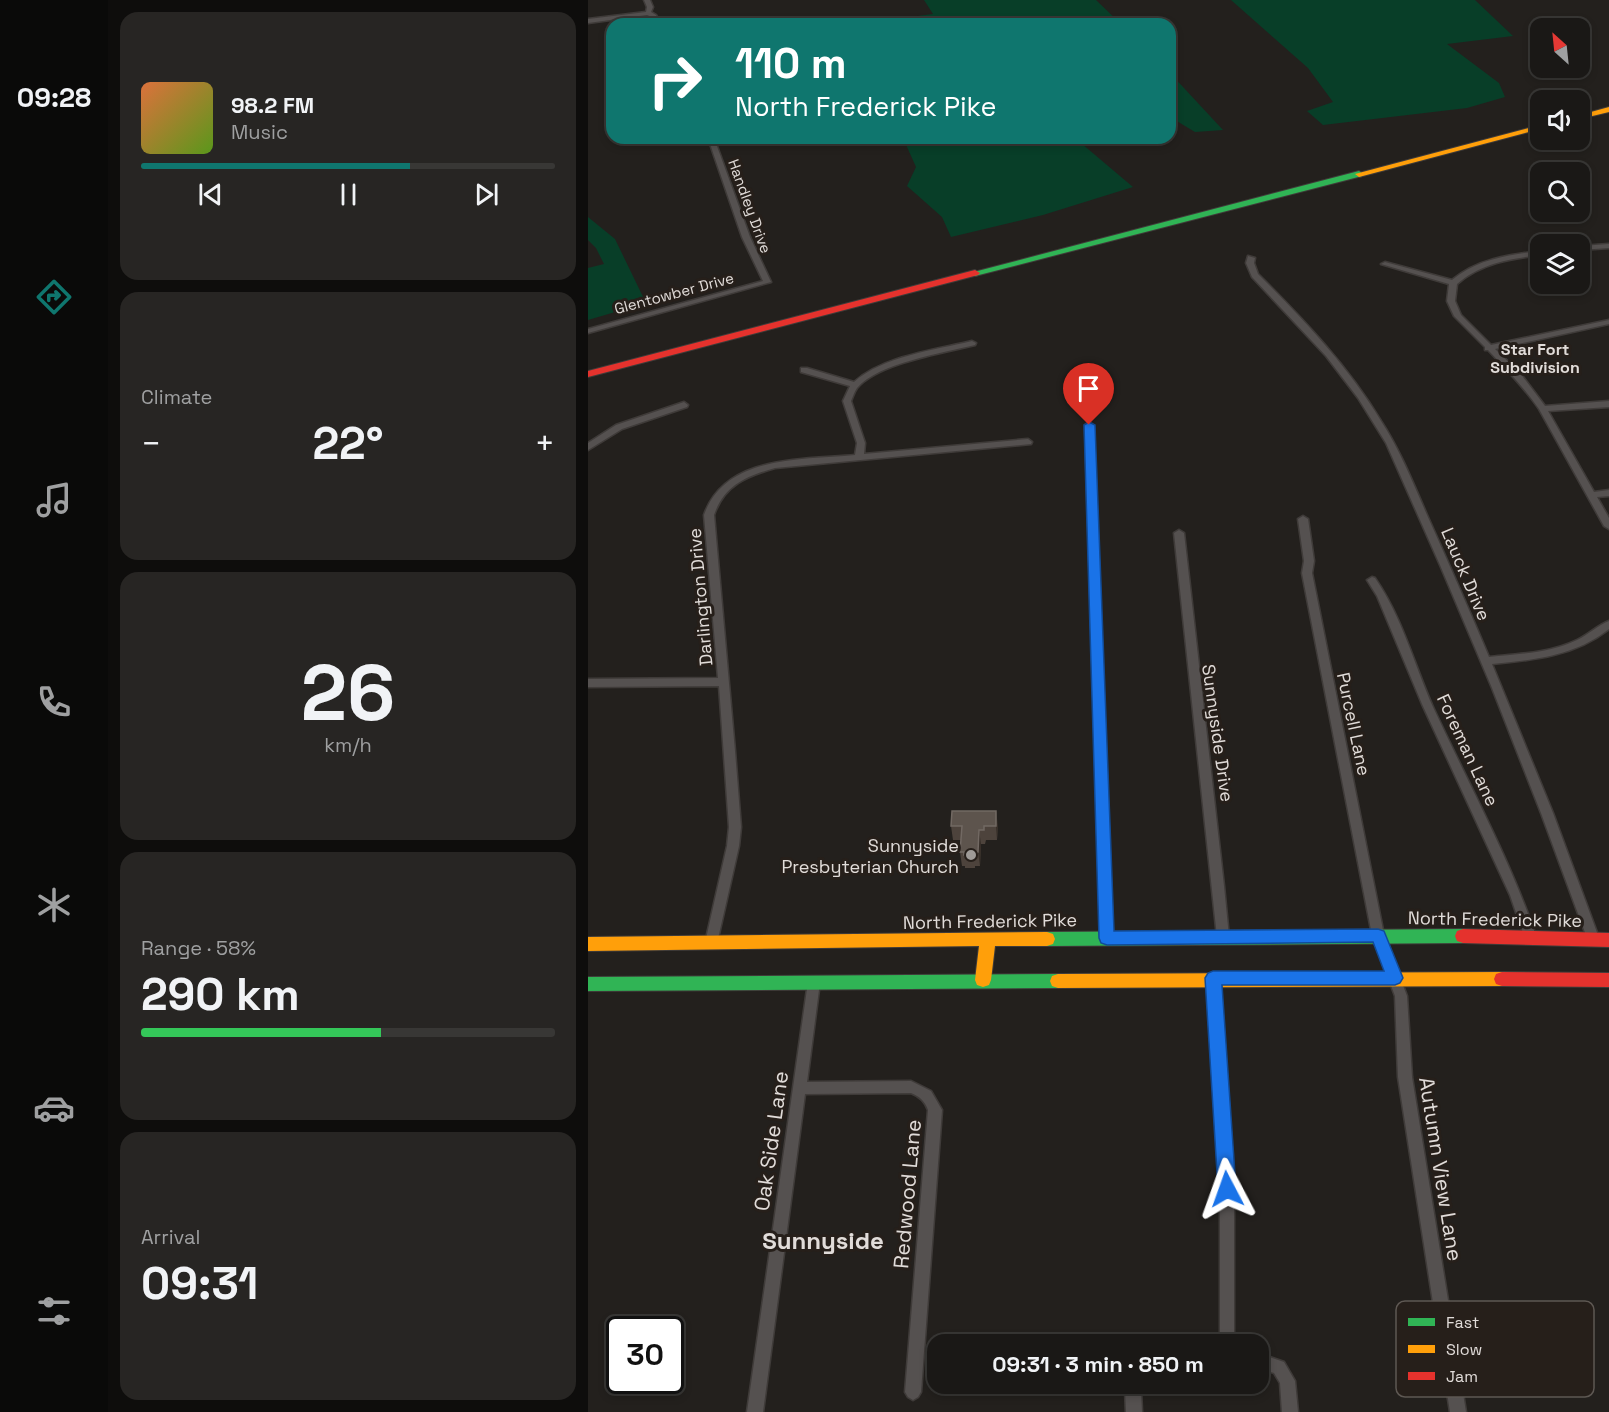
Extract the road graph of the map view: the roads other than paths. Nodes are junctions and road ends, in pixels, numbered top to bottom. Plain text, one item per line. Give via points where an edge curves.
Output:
1 (647, 0) edge
2 (648, 13) junction
3 (610, 18) edge
4 (655, 18) edge
5 (606, 19) edge
6 (588, 21) edge
7 (1609, 99) edge
8 (1590, 104) edge
9 (1609, 109) edge
10 (1590, 114) edge
11 (1530, 119) edge
12 (1530, 130) edge
13 (713, 144) edge
14 (1609, 246) edge
15 (1590, 247) edge
16 (1530, 254) edge
17 (1251, 258) dead end
18 (1385, 264) dead end
19 (767, 282) joint
20 (1453, 283) junction
21 (1609, 322) edge
22 (588, 331) edge
23 (683, 335) dead end
24 (651, 343) dead end
25 (972, 343) dead end
26 (1488, 348) junction
27 (588, 360) edge
28 (804, 370) dead end
29 (588, 374) edge
30 (854, 385) junction
31 (1609, 404) edge
32 (684, 405) dead end
33 (1543, 408) junction
34 (1089, 425) dead end
35 (1028, 441) dead end
36 (588, 447) edge
37 (859, 456) junction
38 (1609, 494) edge
39 (1592, 495) junction
40 (1303, 519) dead end
41 (1609, 526) edge
42 (1179, 533) dead end
43 (1372, 580) dead end
44 (1609, 624) edge
45 (1485, 661) junction
46 (724, 682) junction
47 (588, 683) edge
48 (1378, 935) junction
49 (1530, 936) junction
50 (1223, 937) junction
51 (1107, 938) junction
52 (1593, 938) junction
53 (988, 940) junction
54 (1609, 940) edge
55 (711, 943) junction
56 (588, 944) edge
57 (1213, 978) junction
58 (1395, 978) junction
59 (983, 980) junction
60 (1609, 980) edge
61 (814, 982) junction
62 (588, 984) edge
63 (799, 1088) junction
64 (1441, 1301) edge
65 (1227, 1334) edge
66 (1269, 1364) edge
67 (913, 1392) dead end
68 (1133, 1394) edge
69 (1456, 1397) edge
70 (755, 1412) edge
71 (1134, 1412) edge
72 (1290, 1412) edge
73 (1458, 1412) edge

1 - 2 street
2 - 3 street
2 - 4 street
5 - 6 street
7 - 8 main road
9 - 10 main road
11 - 23 main road
12 - 29 main road
13 - 19 street, Handley Drive via 746,237
14 - 15 street
16 - 20 street via 1481,264
17 - 45 street, Lauck Drive via 1255,275 1338,366 1377,420
18 - 20 street
19 - 22 street, Glentowber Drive
20 - 26 street via 1453,308
21 - 26 street
24 - 27 main road
25 - 30 street via 877,370
26 - 33 street via 1517,375
28 - 30 street
30 - 37 street via 847,401 861,443
31 - 33 street
32 - 36 street via 619,427
33 - 39 street
34 - 51 street
35 - 37 street, Darlington Drive
37 - 46 street, Darlington Drive via 762,468 739,478 716,497 709,515
38 - 39 street
39 - 41 street
40 - 48 street, Purcell Lane via 1308,583
42 - 50 street, Sunnyside Drive
43 - 49 street, Foreman Lane via 1516,895
44 - 45 street via 1592,637 1557,652
45 - 52 street, Lauck Drive via 1551,819
46 - 47 street
46 - 55 street, Darlington Drive via 735,827
48 - 49 main road, North Frederick Pike
48 - 50 main road, North Frederick Pike
48 - 58 street, Autumn View Lane
49 - 52 main road, North Frederick Pike
50 - 51 main road, North Frederick Pike
51 - 53 main road, North Frederick Pike
52 - 54 main road, North Frederick Pike
53 - 55 main road, North Frederick Pike
53 - 59 main road
55 - 56 main road, North Frederick Pike
57 - 58 main road
57 - 59 main road
57 - 65 street via 1227,1189
58 - 60 main road
58 - 64 street, Autumn View Lane via 1401,996 1405,1077 1415,1155
59 - 61 main road
61 - 62 main road
61 - 63 street, Oak Side Lane
63 - 67 street, Redwood Lane via 911,1087 927,1094 932,1101 935,1110
63 - 70 street, Oak Side Lane
66 - 72 street via 1279,1367 1287,1381
68 - 71 street
69 - 73 street, Autumn View Lane

